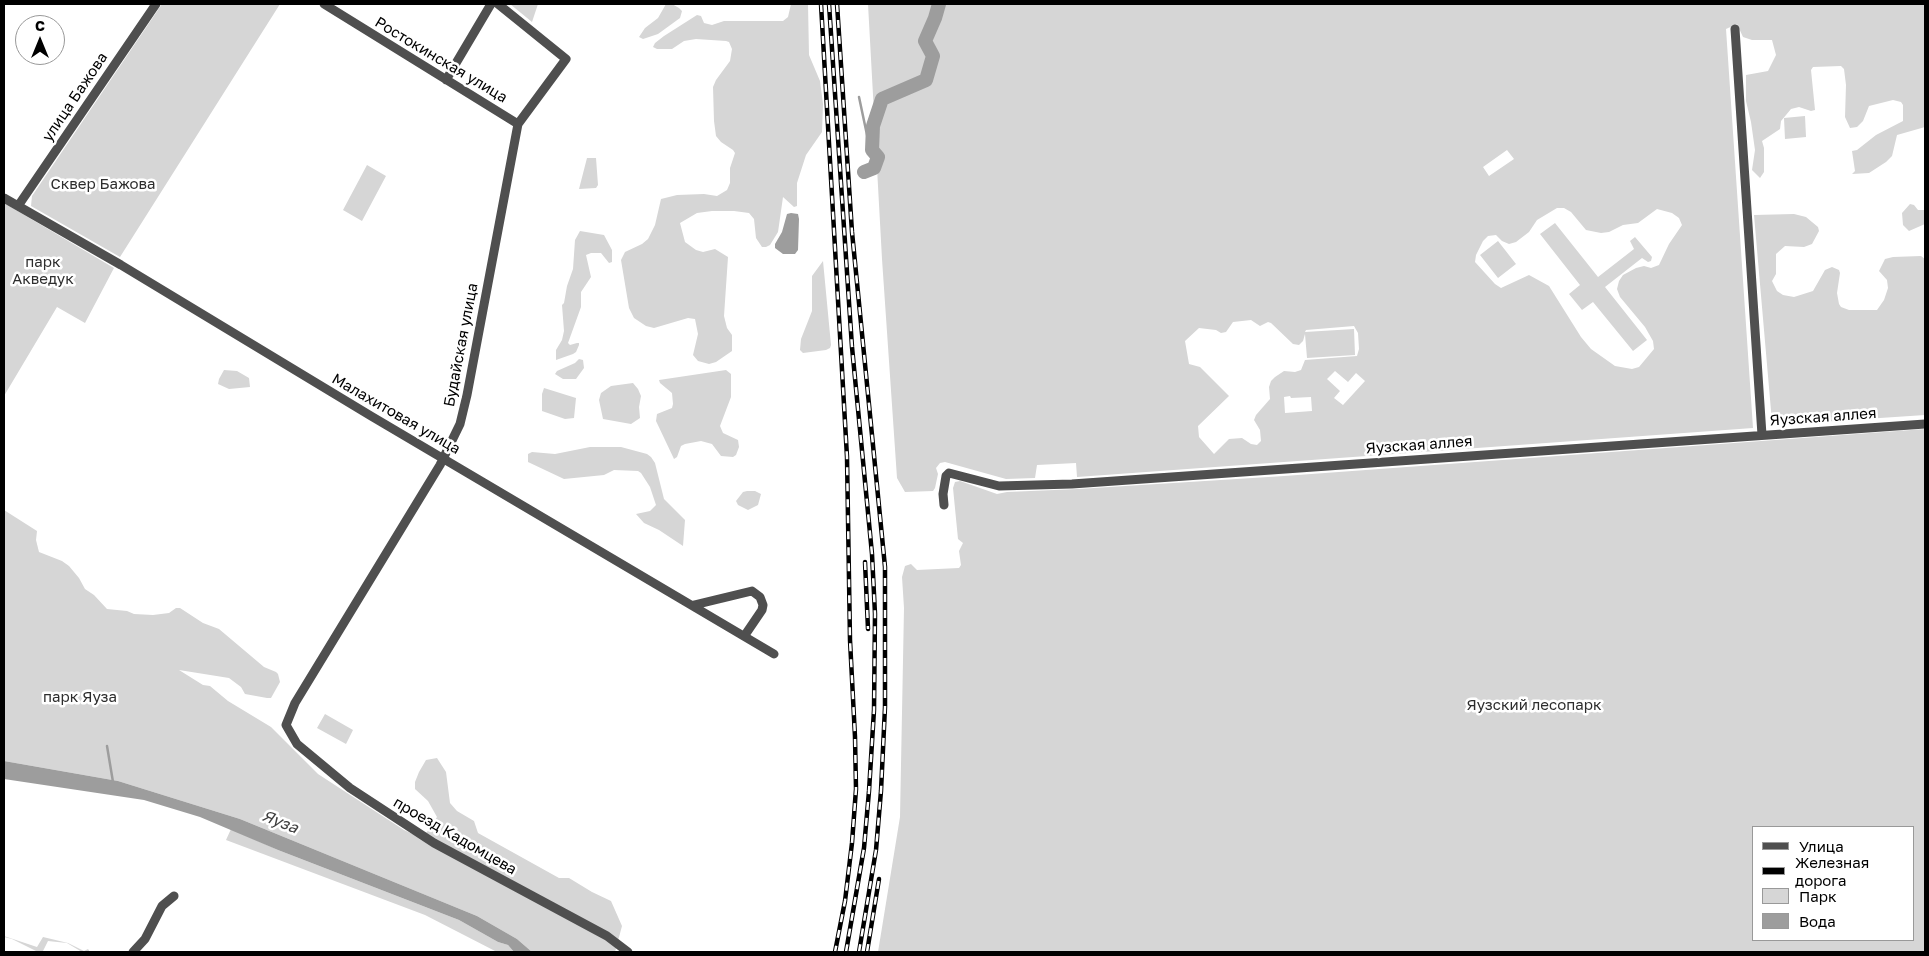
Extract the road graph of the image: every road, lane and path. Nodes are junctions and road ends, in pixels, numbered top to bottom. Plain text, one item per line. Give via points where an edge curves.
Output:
1 (156, 4) edge
2 (324, 4) edge
3 (491, 4) edge
4 (498, 4) edge
5 (1735, 29) dead end
6 (446, 80) junction
7 (518, 124) junction
8 (4, 198) edge
9 (18, 206) junction
10 (1925, 424) edge
11 (1762, 435) junction
12 (444, 458) junction
13 (944, 505) dead end
14 (694, 605) junction
15 (745, 635) junction
16 (774, 654) dead end
17 (286, 725) joint
18 (174, 896) dead end
19 (627, 951) edge
20 (133, 952) edge

1 - 9 street, улица Бажова
2 - 6 street, Ростокинская улица
3 - 6 street
4 - 7 street, Будайская улица via 566,60
5 - 11 street
6 - 7 street, Ростокинская улица
7 - 12 street, Будайская улица via 467,395 460,424
8 - 9 street, Малахитовая улица
9 - 12 street, Малахитовая улица
10 - 11 street, Яузская аллея
11 - 13 street, Яузская аллея via 1072,484 999,486 949,473 943,494
12 - 14 street, Малахитовая улица
12 - 17 street, Будайская улица via 295,702
14 - 15 street, Малахитовая улица
14 - 15 street via 752,591 764,605
15 - 16 street, Малахитовая улица
17 - 19 street, проезд Кадомцева via 297,744 350,788 434,843 607,936
18 - 20 street via 162,906 145,939

